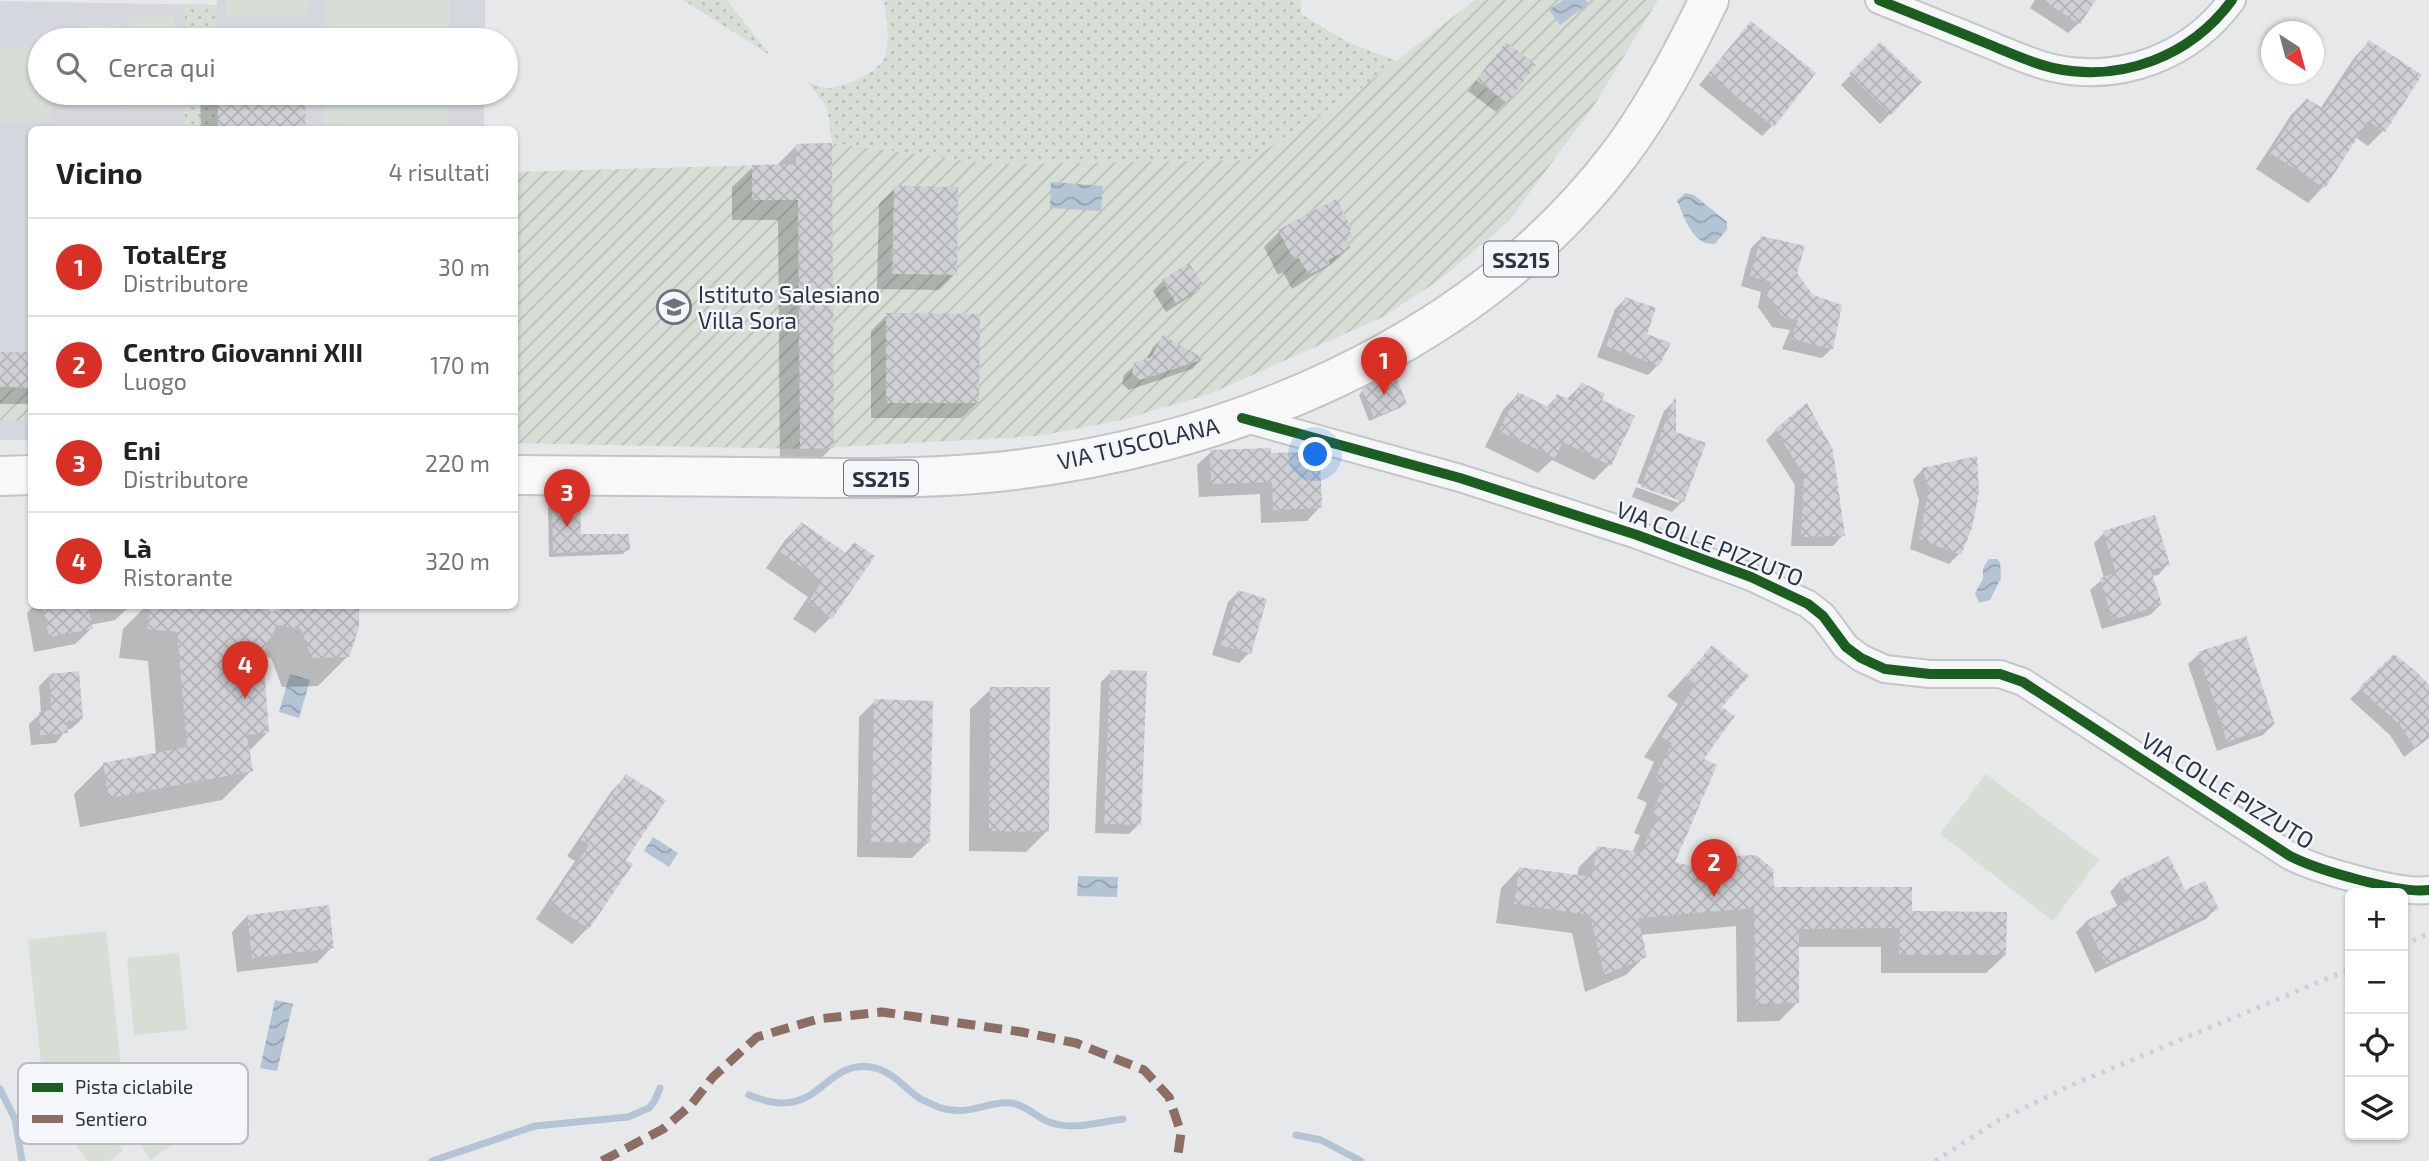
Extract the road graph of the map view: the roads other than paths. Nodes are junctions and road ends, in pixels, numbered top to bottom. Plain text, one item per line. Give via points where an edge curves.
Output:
1 (1709, 0) edge
2 (1880, 0) edge
3 (2232, 0) edge
4 (1242, 418) junction
5 (28, 475) edge
6 (518, 475) edge
7 (0, 476) edge
8 (2429, 890) edge

1 - 4 main road, VIA TUSCOLANA / SS215 via 1639,127 1585,196 1538,244 1489,285 1405,341
2 - 3 street via 2037,64 2096,73 2132,68 2172,52 2211,25
4 - 6 main road, VIA TUSCOLANA / SS215 via 1105,454 957,475 865,479
4 - 8 street, VIA COLLE PIZZUTO via 1460,478 1751,577 1808,604 1830,623 1846,647 1885,669 2000,674 2023,682 2290,856 2334,873 2413,891
5 - 7 main road

